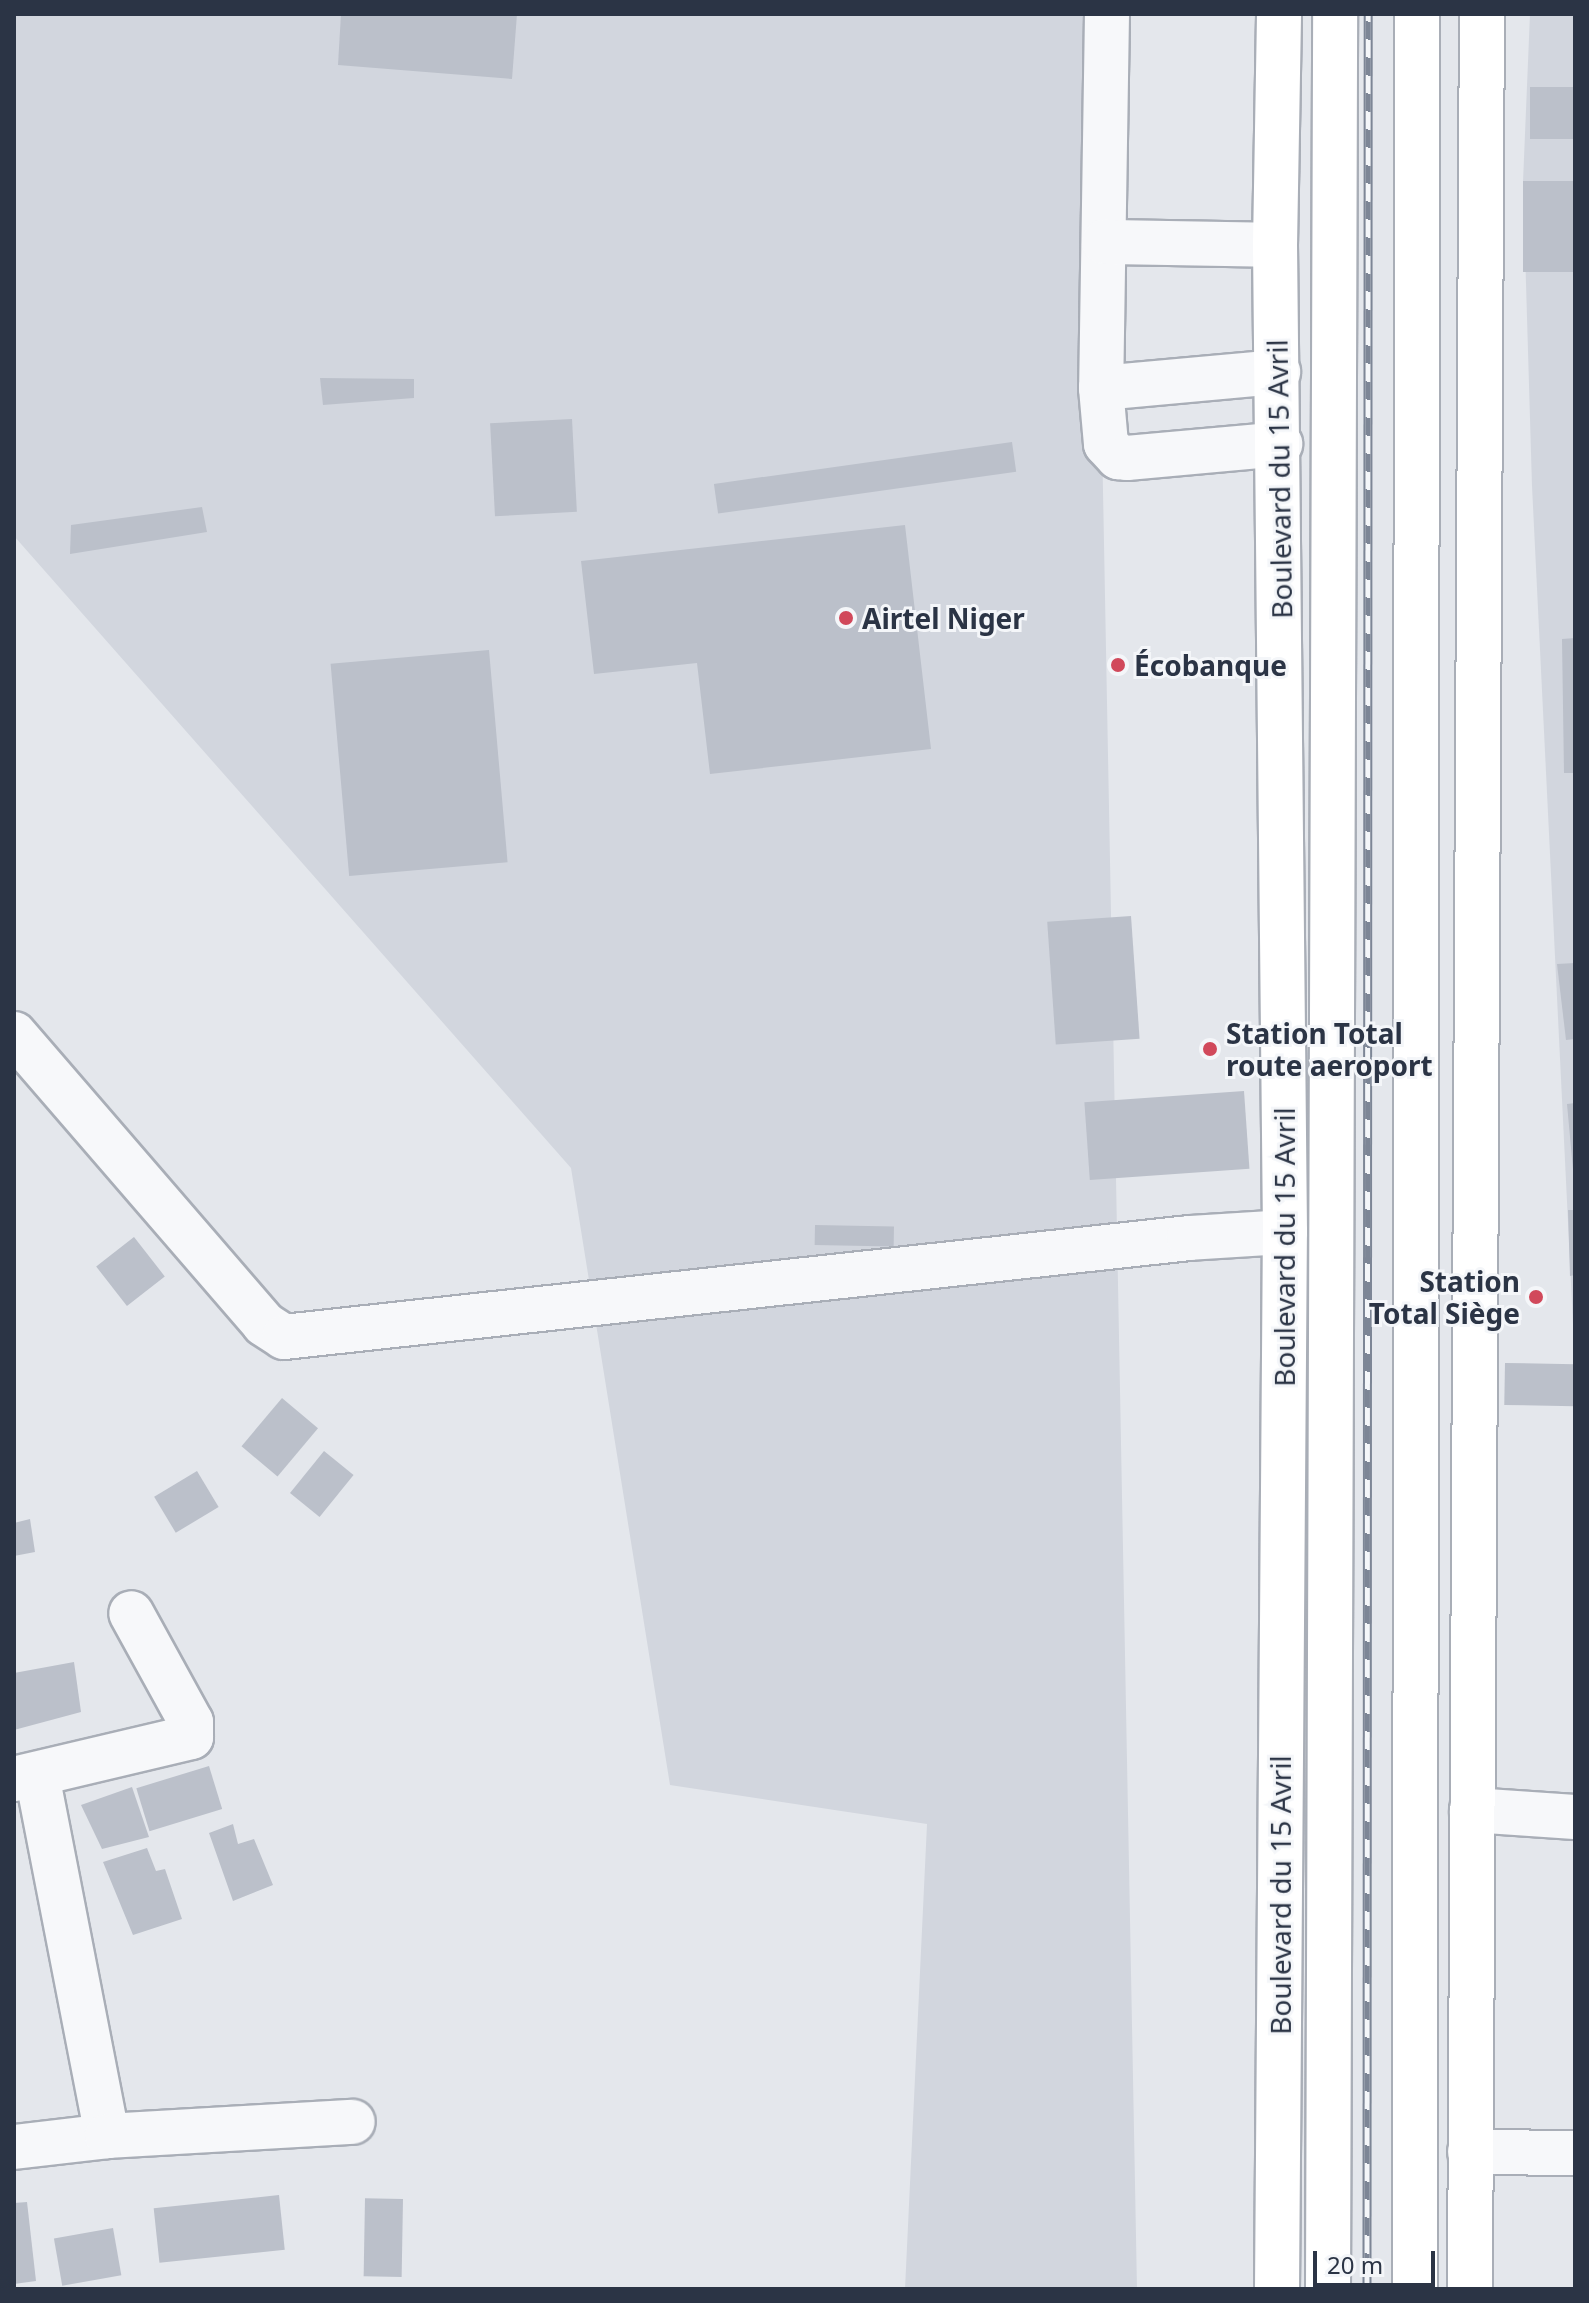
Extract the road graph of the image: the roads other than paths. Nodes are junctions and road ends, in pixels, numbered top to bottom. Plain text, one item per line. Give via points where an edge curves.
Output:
1 (1107, 14) edge
2 (1279, 14) edge
3 (1335, 14) edge
4 (1417, 14) edge
5 (1482, 14) edge
6 (1104, 242) junction
7 (1275, 245) junction
8 (1278, 372) junction
9 (1101, 388) junction
10 (1280, 444) junction
11 (14, 1034) edge
12 (1285, 1232) junction
13 (131, 1613) dead end
14 (26, 1777) edge
15 (1472, 1810) junction
16 (1575, 1817) edge
17 (353, 2122) dead end
18 (107, 2136) junction
19 (14, 2147) edge
20 (1470, 2152) junction
21 (1575, 2153) edge
22 (1277, 2289) edge
23 (1328, 2289) edge
24 (1415, 2289) edge
25 (1470, 2289) edge

1 - 6 street
2 - 7 main road, Boulevard du 15 Avril
3 - 23 main road, Boulevard du 15 Avril
4 - 24 main road
5 - 15 main road
6 - 7 street
6 - 9 street
7 - 8 main road, Boulevard du 15 Avril
8 - 9 street
8 - 10 main road, Boulevard du 15 Avril
9 - 10 street via 1106,444 1118,457
10 - 12 main road, Boulevard du 15 Avril
11 - 12 street via 264,1324 284,1337 1189,1238
12 - 22 main road, Boulevard du 15 Avril
13 - 14 street via 191,1722 191,1737
14 - 18 street
15 - 16 street
15 - 20 main road
17 - 18 street
18 - 19 street
20 - 21 street
20 - 25 main road

